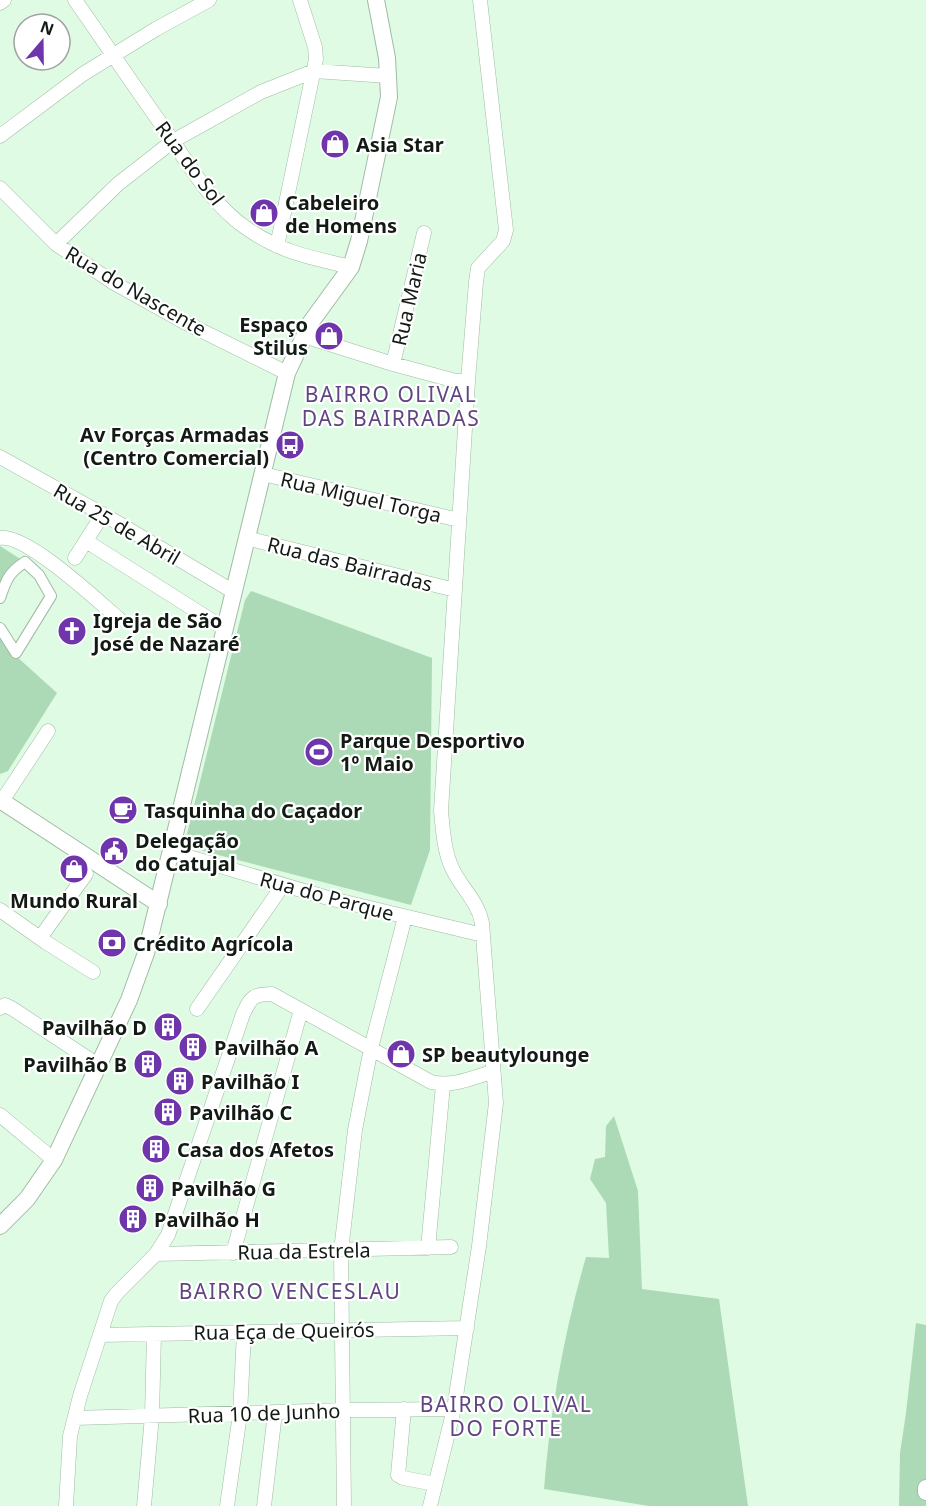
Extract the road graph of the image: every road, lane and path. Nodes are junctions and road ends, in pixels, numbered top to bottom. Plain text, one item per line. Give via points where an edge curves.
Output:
1 (4, 0) edge
2 (75, 0) edge
3 (209, 0) edge
4 (300, 0) edge
5 (376, 0) edge
6 (480, 0) edge
7 (0, 3) edge
8 (113, 55) junction
9 (314, 71) junction
10 (388, 76) junction
11 (0, 136) edge
12 (173, 141) junction
13 (0, 188) edge
14 (424, 234) dead end
15 (56, 244) junction
16 (277, 246) junction
17 (351, 267) junction
18 (304, 336) junction
19 (393, 364) junction
20 (287, 373) junction
21 (468, 381) junction
22 (0, 457) edge
23 (263, 474) junction
24 (103, 514) junction
25 (459, 520) junction
26 (0, 538) edge
27 (246, 538) junction
28 (86, 541) junction
29 (75, 558) dead end
30 (455, 590) junction
31 (234, 592) junction
32 (0, 598) edge
33 (119, 619) dead end
34 (0, 628) edge
35 (225, 629) junction
36 (48, 731) dead end
37 (1, 801) edge
38 (172, 852) junction
39 (86, 874) dead end
40 (283, 885) junction
41 (159, 904) junction
42 (0, 910) edge
43 (405, 917) junction
44 (483, 935) junction
45 (40, 938) junction
46 (93, 972) dead end
47 (0, 1008) edge
48 (197, 1009) dead end
49 (301, 1010) junction
50 (371, 1048) junction
51 (98, 1065) junction
52 (492, 1072) junction
53 (443, 1085) junction
54 (0, 1115) edge
55 (54, 1160) junction
56 (0, 1227) edge
57 (451, 1247) dead end
58 (428, 1248) junction
59 (341, 1251) junction
60 (233, 1253) junction
61 (156, 1254) junction
62 (467, 1328) junction
63 (341, 1330) junction
64 (244, 1332) junction
65 (154, 1334) junction
66 (100, 1335) junction
67 (454, 1408) junction
68 (404, 1409) junction
69 (344, 1410) junction
70 (275, 1413) junction
71 (240, 1414) junction
72 (152, 1416) junction
73 (75, 1418) junction
74 (435, 1484) junction
75 (926, 1488) edge
76 (926, 1492) edge
77 (66, 1506) edge
78 (144, 1506) edge
79 (227, 1506) edge
80 (264, 1506) edge
81 (344, 1506) edge
82 (430, 1506) edge

1 - 7 street
2 - 8 street, Rua do Sol
3 - 8 street
4 - 9 street via 315,47
5 - 10 street
6 - 21 street via 506,230 503,241 478,268
8 - 11 street
8 - 12 street, Rua do Sol
9 - 10 street
9 - 12 street via 261,92
9 - 16 street
10 - 17 street via 389,97
12 - 15 street via 118,184
12 - 16 street, Rua do Sol via 221,206 247,229
13 - 15 street, Rua do Nascente
14 - 19 street, Rua Maria
15 - 20 street, Rua do Nascente via 114,283
16 - 17 street, Rua do Sol via 296,255
17 - 18 street
18 - 19 street
18 - 20 street
19 - 21 street
20 - 23 street
21 - 25 street
22 - 24 street, Rua 25 de Abril
23 - 25 street, Rua Miguel Torga
23 - 27 street
24 - 28 street
24 - 31 street, Rua 25 de Abril
25 - 30 street
26 - 33 street via 18,540 61,569
27 - 30 street, Rua das Bairradas
27 - 31 street
28 - 29 street
28 - 35 street
30 - 44 street via 441,811 452,868 480,910
31 - 35 street
32 - 34 street via 9,575 25,562 39,575 51,596 16,652
35 - 38 street
36 - 37 street
37 - 41 street
38 - 40 street, Rua do Parque
38 - 41 street
39 - 45 street
40 - 43 street, Rua do Parque
40 - 48 street
41 - 51 street via 129,1000
42 - 45 street
43 - 44 street, Rua do Parque
43 - 50 street
44 - 52 street
45 - 46 street
47 - 51 street via 5,1005 13,1009
49 - 50 street
49 - 60 street
49 - 61 street via 272,994 260,993 250,999 168,1235
50 - 53 street
50 - 59 street via 355,1130
51 - 55 street
52 - 53 street
52 - 62 street via 496,1103
53 - 58 street
54 - 55 street
55 - 56 street via 27,1199
57 - 58 street, Rua da Estrela
58 - 59 street, Rua da Estrela
59 - 60 street, Rua da Estrela
59 - 63 street
60 - 61 street, Rua da Estrela
61 - 66 street via 111,1301
62 - 63 street, Rua Eça de Queirós
62 - 67 street
63 - 64 street, Rua Eça de Queirós
63 - 69 street
64 - 65 street, Rua Eça de Queirós
64 - 71 street
65 - 66 street, Rua Eça de Queirós
65 - 72 street
66 - 73 street
67 - 68 street, Rua 10 de Junho
67 - 74 street
68 - 69 street, Rua 10 de Junho
68 - 74 street via 398,1475
69 - 70 street, Rua 10 de Junho
69 - 81 street
70 - 71 street, Rua 10 de Junho
70 - 80 street
71 - 72 street, Rua 10 de Junho
71 - 79 street
72 - 73 street, Rua 10 de Junho
72 - 78 street
73 - 77 street via 67,1465
74 - 82 street
75 - 76 street

